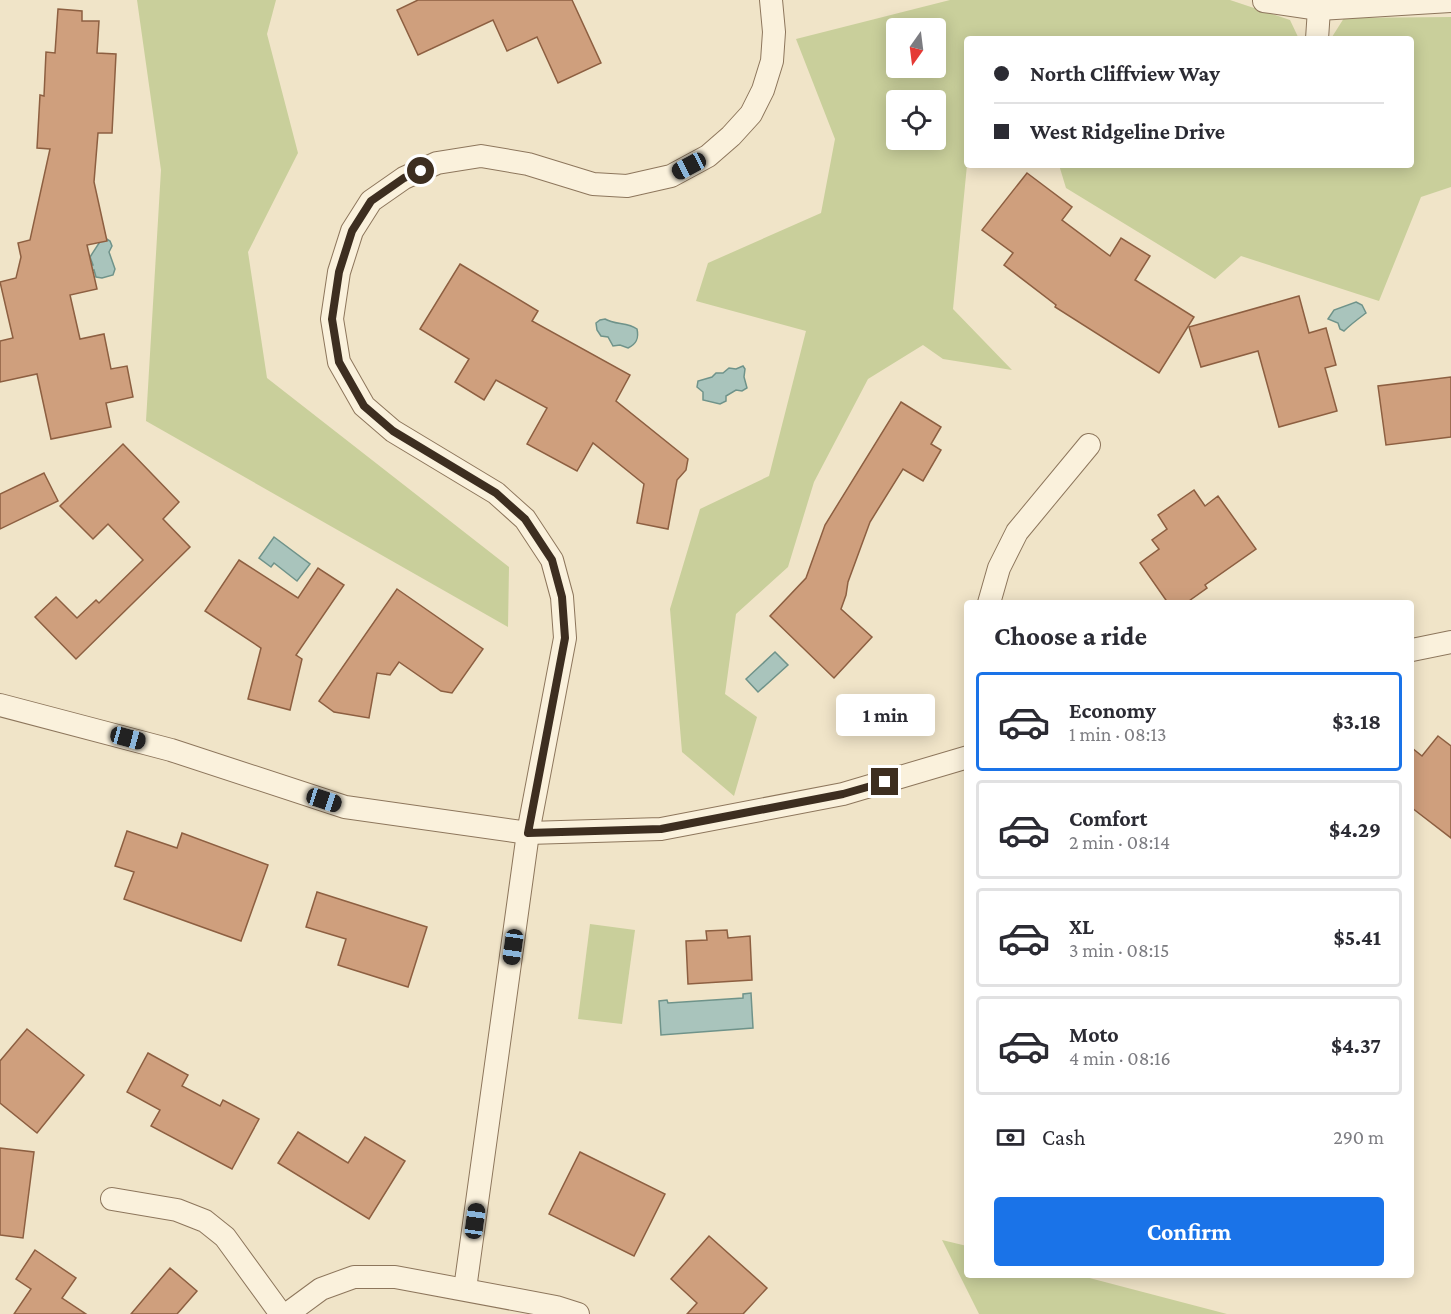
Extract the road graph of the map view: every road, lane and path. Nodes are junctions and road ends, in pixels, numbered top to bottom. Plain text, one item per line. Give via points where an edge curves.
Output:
1 (771, 0) edge
2 (1264, 1) edge
3 (1451, 2) edge
4 (1318, 9) junction
5 (1317, 36) edge
6 (1089, 445) dead end
7 (990, 600) edge
8 (1451, 642) edge
9 (1414, 650) edge
10 (0, 705) edge
11 (964, 758) edge
12 (528, 833) junction
13 (112, 1199) dead end
14 (465, 1289) junction
15 (281, 1314) edge
16 (287, 1314) edge
17 (578, 1314) edge

1 - 12 street via 772,61 763,90 751,114 708,156 671,176 627,186 592,184 528,164 481,156 437,164 404,178 371,201 352,231 339,272 332,319 339,362 364,406 393,431 496,493 525,519 552,560 562,597 565,638
2 - 4 street
3 - 4 street
4 - 5 street
6 - 7 street via 1017,532 999,568
8 - 9 street
10 - 12 street via 171,750 345,807
11 - 12 street via 843,794 661,829
12 - 14 street
13 - 15 street via 177,1210 205,1221 225,1236
14 - 16 street via 395,1277 354,1276 321,1289
14 - 17 street

